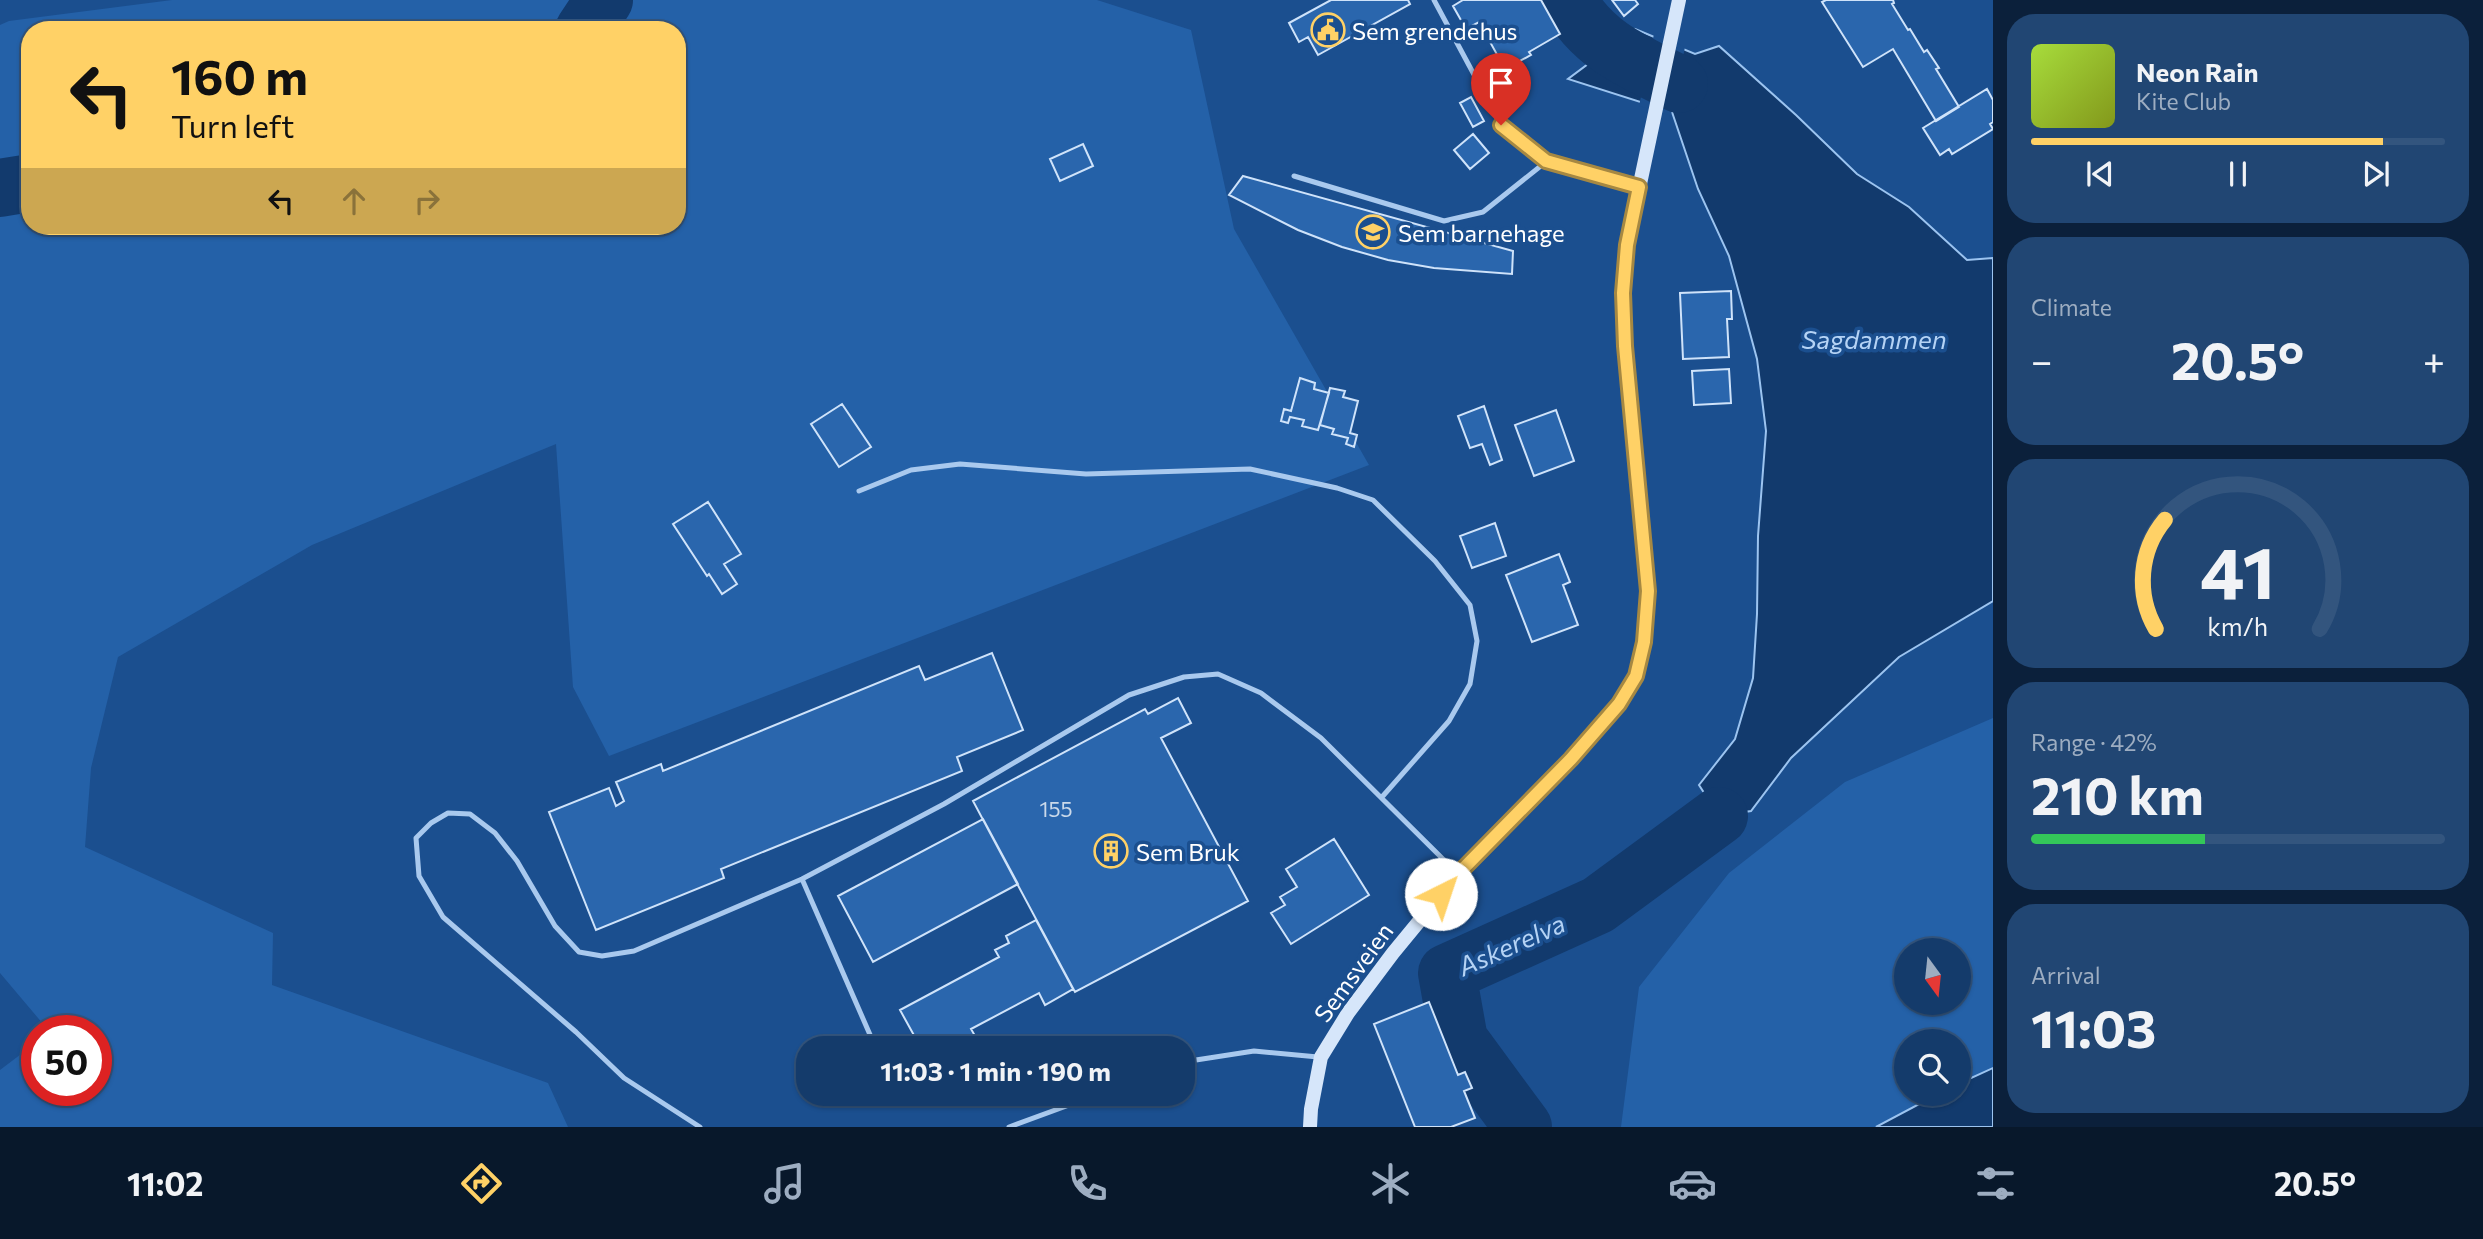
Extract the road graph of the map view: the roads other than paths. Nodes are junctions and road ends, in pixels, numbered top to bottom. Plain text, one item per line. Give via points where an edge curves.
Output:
1 (1434, 0) edge
2 (1679, 0) edge
3 (1546, 161) junction
4 (1294, 176) dead end
5 (1639, 187) junction
6 (859, 491) dead end
7 (1382, 797) junction
8 (1458, 874) junction
9 (802, 879) junction
10 (871, 1036) edge
11 (1321, 1057) junction
12 (1195, 1060) edge
13 (1066, 1106) edge
14 (701, 1127) edge
15 (1009, 1127) edge
16 (1310, 1127) edge

1 - 3 lane via 1501,125
2 - 5 main road, Semsveien
3 - 4 lane via 1483,212 1444,221
3 - 5 lane
5 - 8 main road, Semsveien via 1623,293 1648,591 1636,676 1619,704 1571,759
6 - 7 lane via 911,470 960,464 1086,474 1250,469 1373,500 1435,561 1470,605 1477,640 1470,684 1450,721
7 - 8 lane
7 - 9 lane via 1321,738 1261,693 1218,674 1184,677 1129,695 944,804
8 - 11 main road, Semsveien via 1392,953
9 - 10 lane
9 - 14 lane via 634,951 602,956 579,952 555,926 495,833 470,814 448,813 416,838 419,876 443,917 624,1078
11 - 12 lane via 1254,1051
11 - 16 main road, Semsveien
13 - 15 lane

